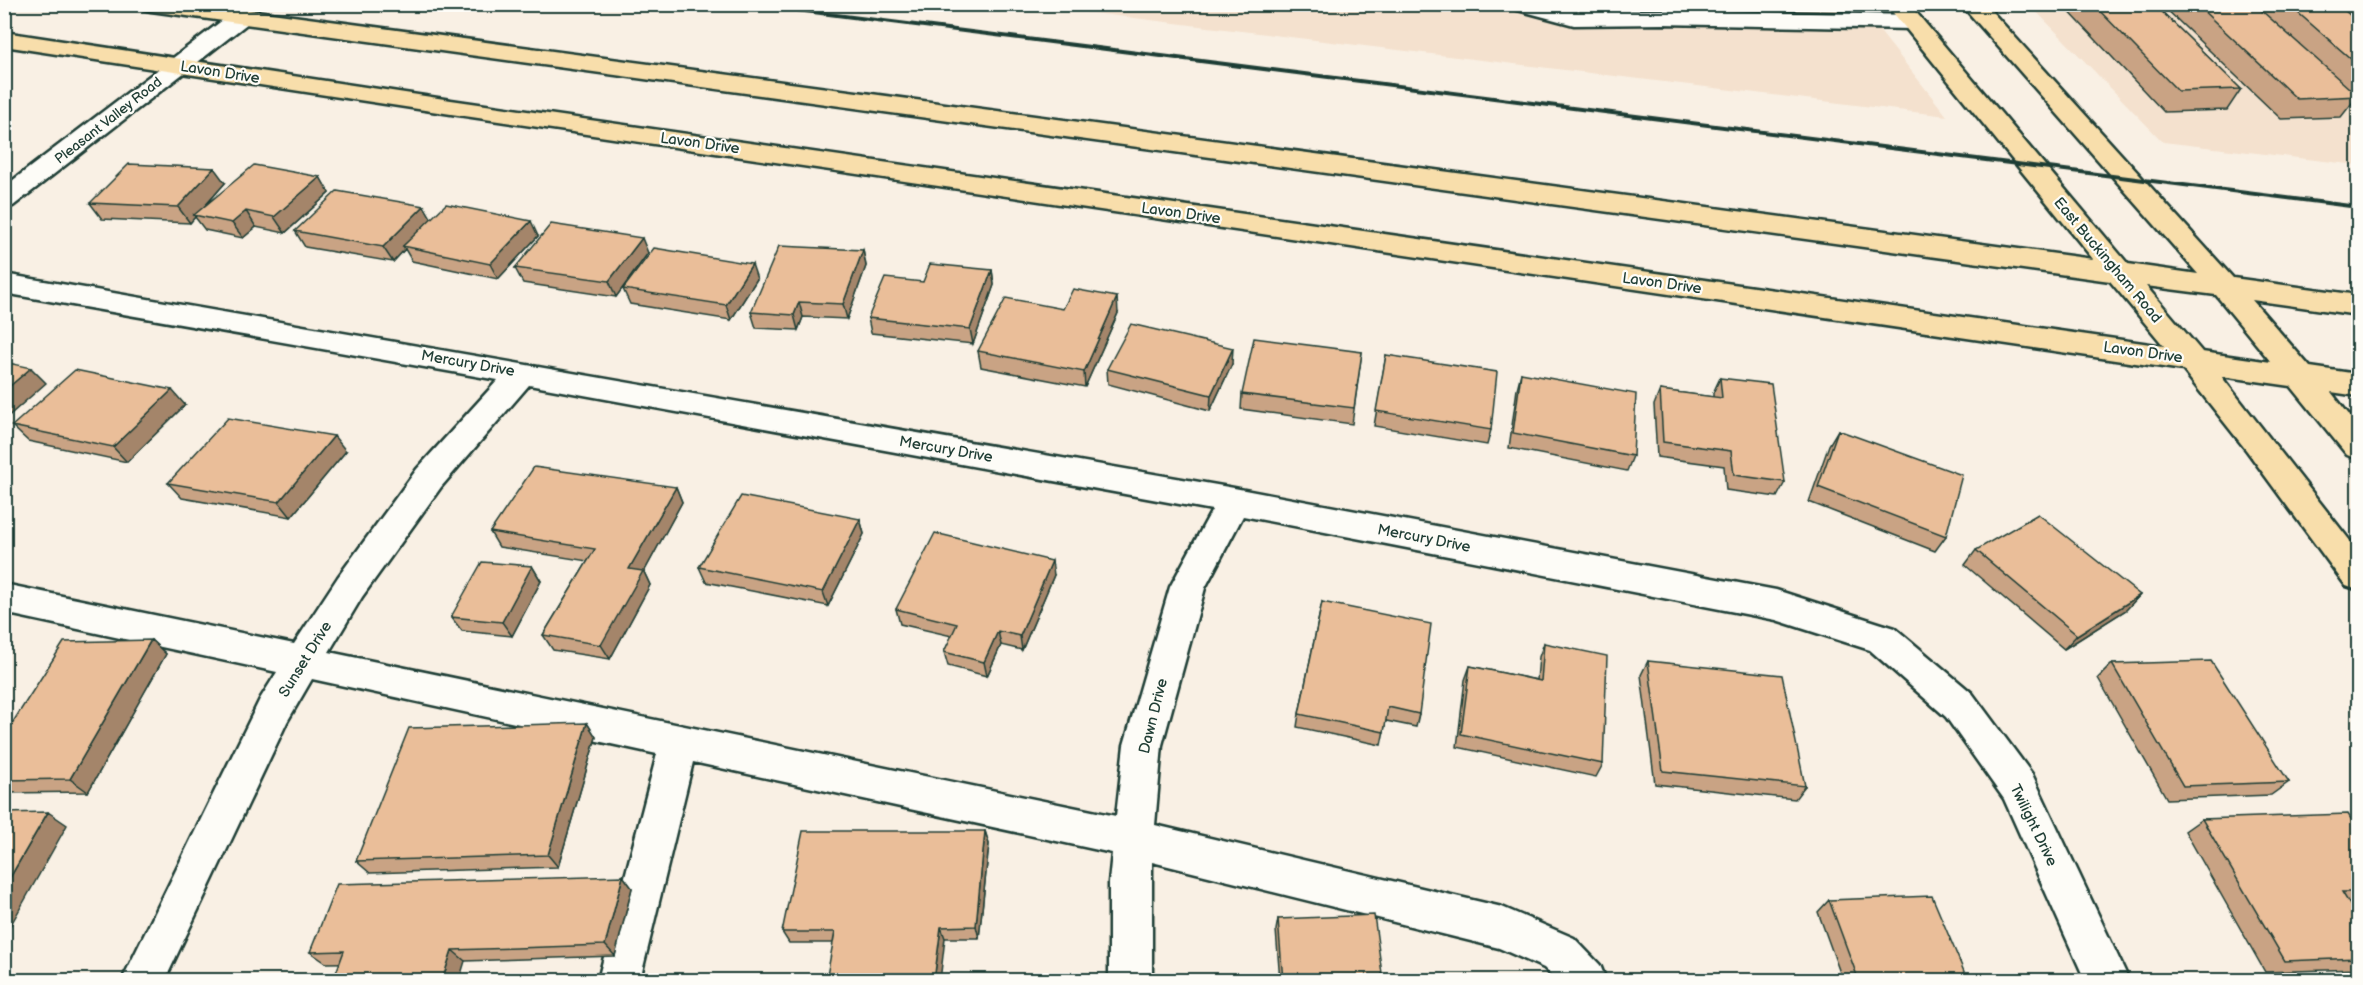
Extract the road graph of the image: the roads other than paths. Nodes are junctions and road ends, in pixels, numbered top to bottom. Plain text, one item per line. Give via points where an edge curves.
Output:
1 (152, 4) edge
2 (1522, 4) edge
3 (1972, 4) edge
4 (1904, 13) edge
5 (240, 18) junction
6 (4, 39) edge
7 (179, 66) junction
8 (4, 200) edge
9 (2117, 272) junction
10 (4, 283) edge
11 (2224, 287) junction
12 (2358, 305) edge
13 (2191, 359) junction
14 (522, 373) junction
15 (2302, 377) junction
16 (2358, 385) edge
17 (2358, 447) edge
18 (1234, 501) junction
19 (2358, 576) edge
20 (4, 598) edge
21 (1882, 639) joint
22 (303, 662) junction
23 (679, 742) junction
24 (1134, 839) junction
25 (143, 981) edge
26 (619, 981) edge
27 (1130, 981) edge
28 (1585, 981) edge
29 (2107, 981) edge

1 - 5 main road
2 - 4 street via 1574,18
3 - 11 main road
4 - 9 main road, East Buckingham Road
5 - 7 street, Pleasant Valley Road
5 - 9 main road
6 - 7 main road, Lavon Drive
7 - 8 street, Pleasant Valley Road
7 - 13 main road, Lavon Drive
9 - 11 main road
9 - 13 main road, East Buckingham Road
10 - 14 street, Mercury Drive
11 - 12 main road
11 - 15 main road
13 - 15 main road, Lavon Drive
13 - 19 main road, East Buckingham Road
14 - 18 street, Mercury Drive
14 - 22 street, Sunset Drive via 429,478 350,587
15 - 16 main road, Lavon Drive
15 - 17 main road
18 - 21 street, Mercury Drive via 1776,605
18 - 24 street, Dawn Drive via 1188,587 1143,745
20 - 22 street
21 - 29 street, Twilight Drive via 1959,705 2018,787
22 - 23 street
22 - 25 street, Sunset Drive via 273,711
23 - 24 street
23 - 26 street
24 - 27 street, Dawn Drive
24 - 28 street via 1502,928 1559,953

